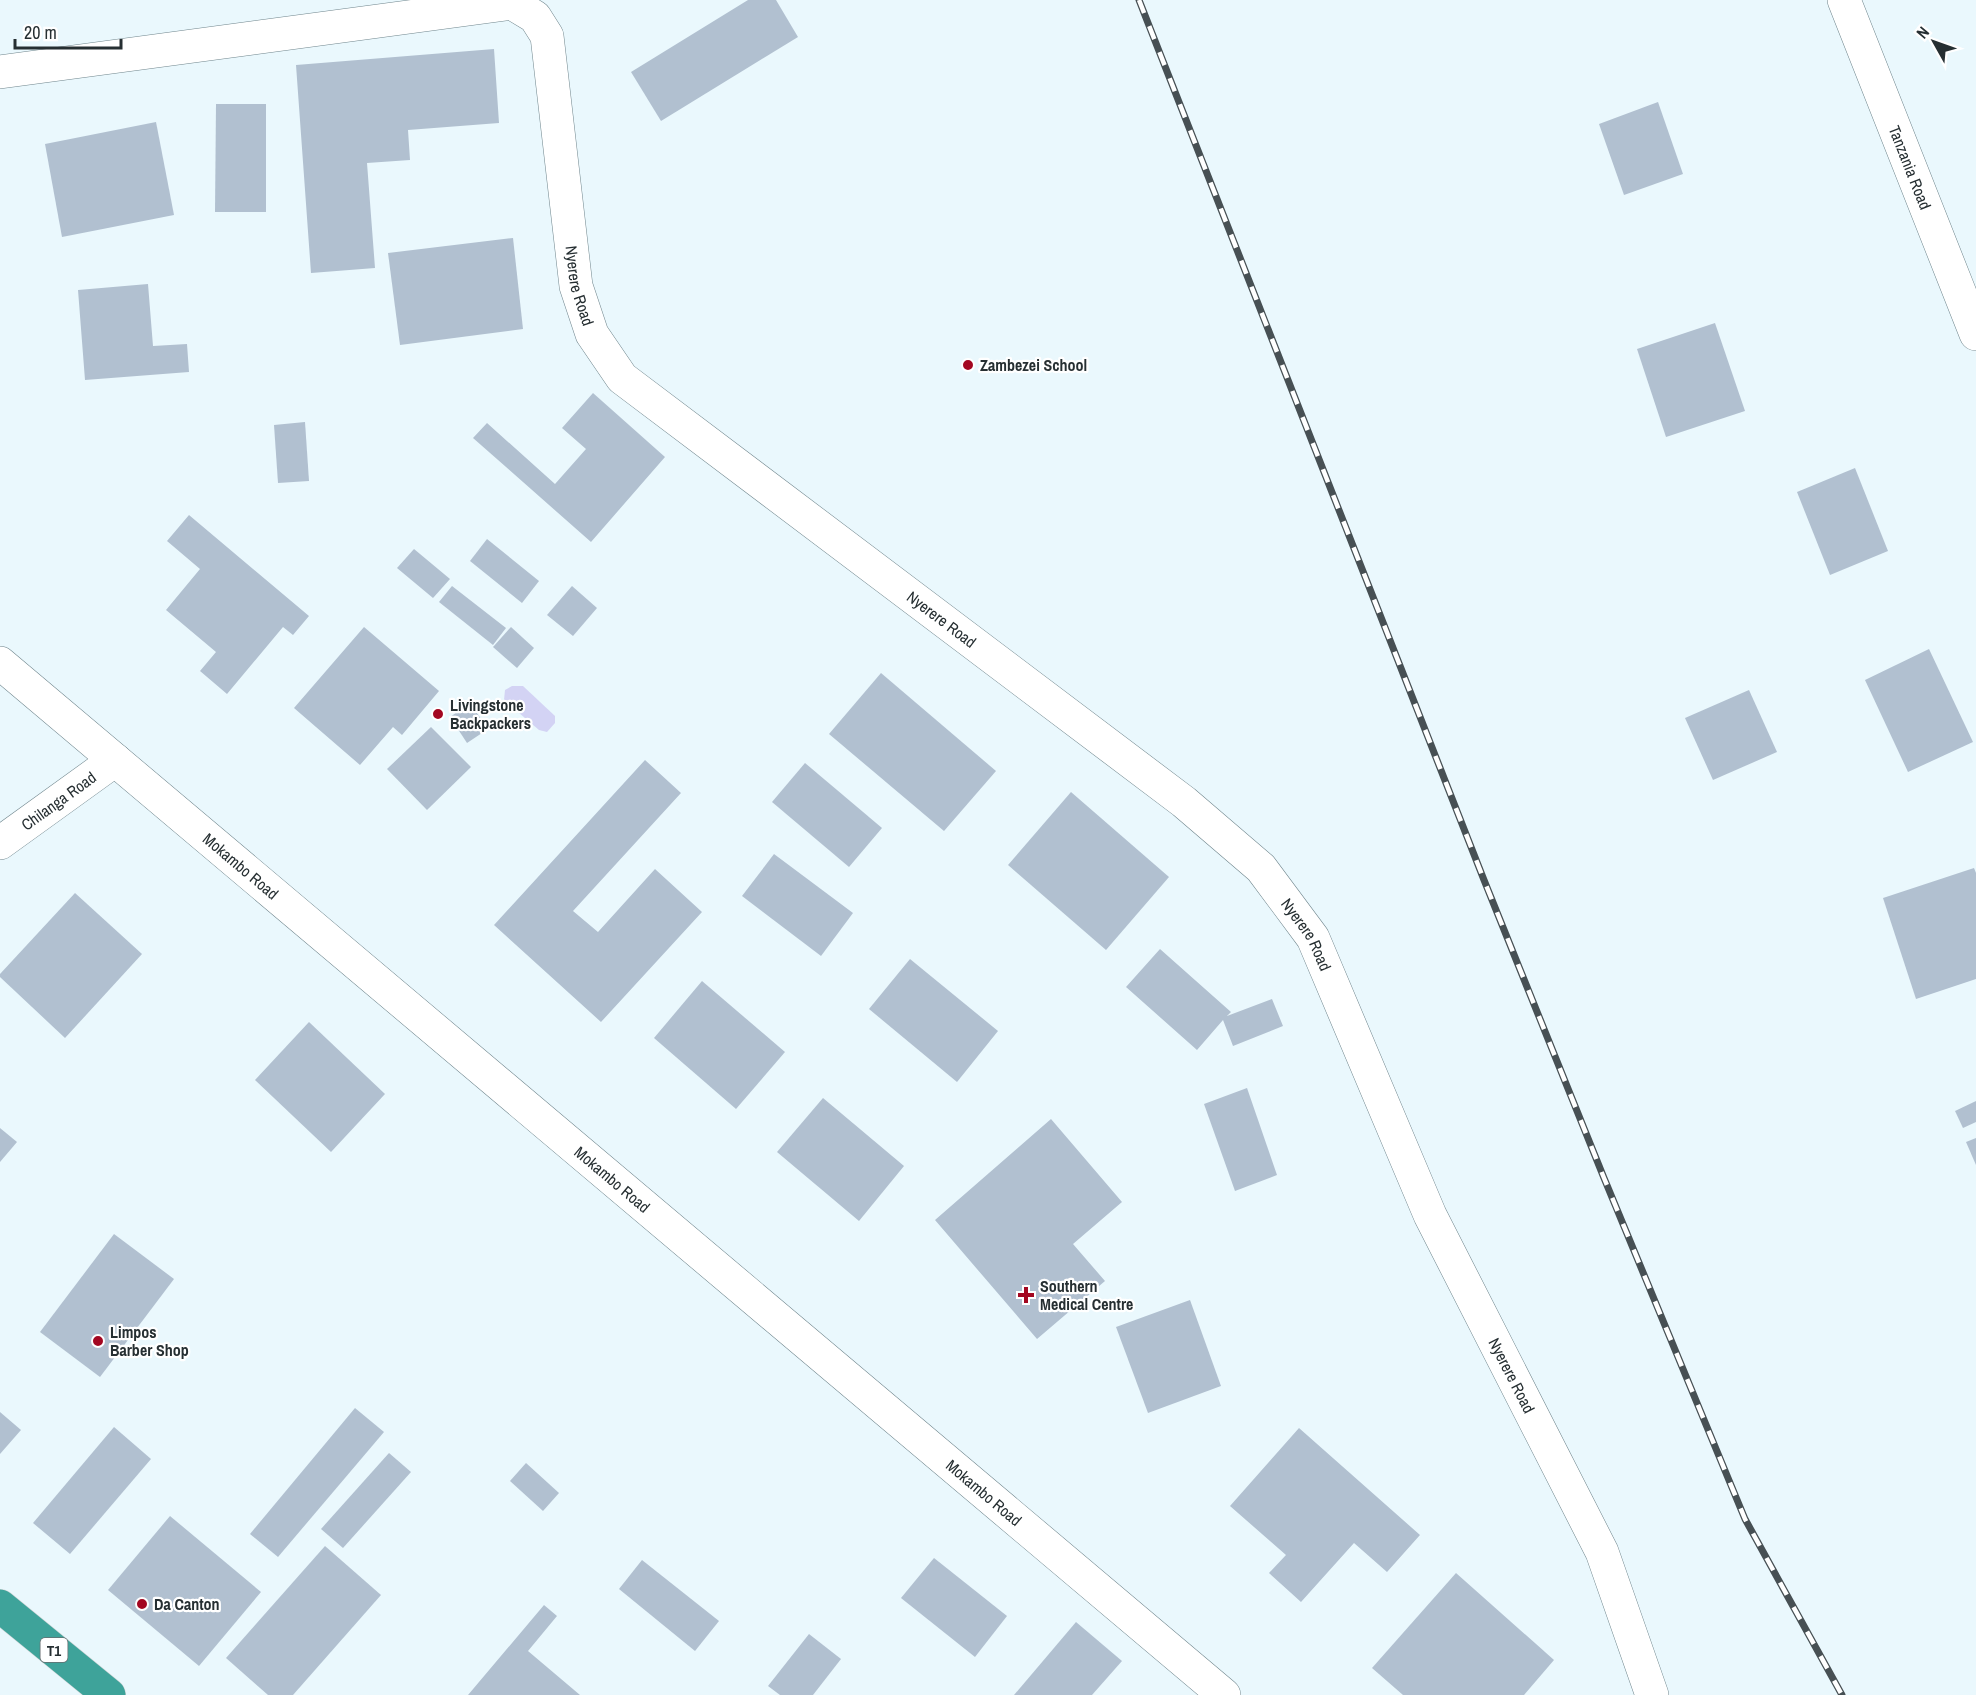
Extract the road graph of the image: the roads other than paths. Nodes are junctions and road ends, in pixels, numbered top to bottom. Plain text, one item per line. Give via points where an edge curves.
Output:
1 (1844, 0) edge
2 (0, 72) edge
3 (1976, 334) edge
4 (0, 663) edge
5 (116, 759) junction
6 (0, 843) edge
7 (0, 1606) edge
8 (109, 1695) edge
9 (1224, 1695) edge
10 (1652, 1695) edge

1 - 3 street, Tanzania Road
2 - 10 street, Nyerere Road via 512,3 535,17 547,36 576,286 592,334 622,378 1184,802 1261,868 1312,938 1430,1215 1602,1552
4 - 5 street, Mokambo Road
5 - 6 street, Chilanga Road
5 - 9 street, Mokambo Road
7 - 8 highway, T1

